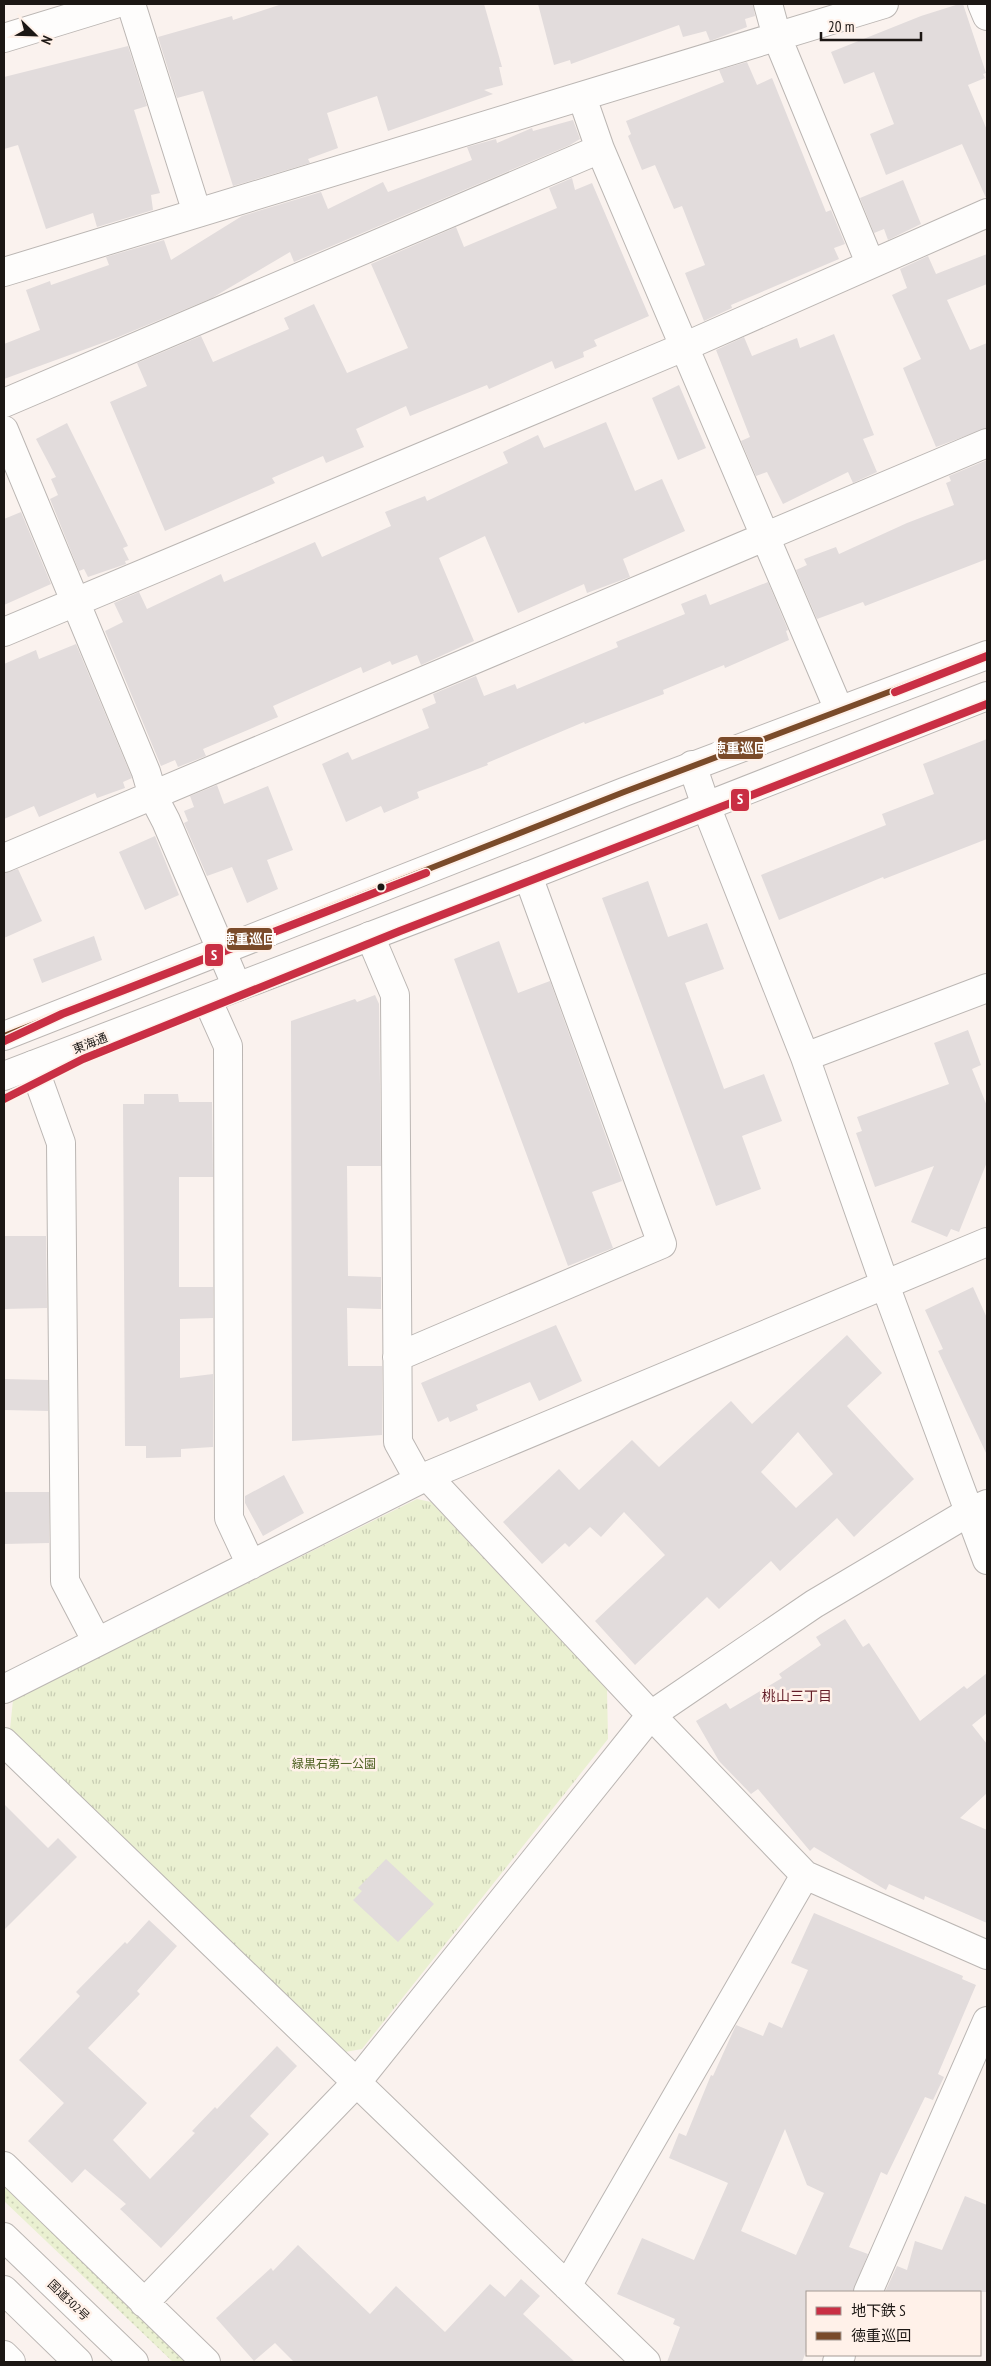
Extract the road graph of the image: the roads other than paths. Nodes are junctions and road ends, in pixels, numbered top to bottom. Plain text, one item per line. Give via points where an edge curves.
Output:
1 (115, 4) edge
2 (131, 4) edge
3 (768, 4) edge
4 (884, 4) edge
5 (982, 4) edge
6 (987, 16) edge
7 (777, 37) junction
8 (4, 38) edge
9 (582, 97) junction
10 (600, 149) junction
11 (197, 213) junction
12 (987, 213) edge
13 (870, 263) junction
14 (4, 272) edge
15 (686, 346) junction
16 (4, 403) edge
17 (4, 430) edge
18 (987, 443) edge
19 (765, 536) junction
20 (75, 601) junction
21 (4, 632) edge
22 (987, 655) edge
23 (987, 696) edge
24 (839, 710) junction
25 (692, 765) junction
26 (153, 796) junction
27 (706, 806) junction
28 (4, 858) edge
29 (528, 876) junction
30 (370, 936) junction
31 (223, 950) junction
32 (237, 987) junction
33 (987, 988) edge
34 (207, 999) junction
35 (4, 1036) edge
36 (805, 1057) junction
37 (33, 1065) junction
38 (4, 1076) edge
39 (987, 1242) edge
40 (884, 1285) junction
41 (397, 1357) junction
42 (423, 1478) junction
43 (978, 1508) edge
44 (987, 1560) edge
45 (251, 1565) junction
46 (97, 1642) junction
47 (4, 1689) edge
48 (651, 1716) junction
49 (4, 1742) edge
50 (805, 1875) junction
51 (987, 1955) edge
52 (987, 2021) edge
53 (356, 2084) junction
54 (4, 2166) edge
55 (4, 2237) edge
56 (567, 2286) junction
57 (4, 2290) edge
58 (868, 2291) edge
59 (144, 2303) junction
60 (4, 2355) edge
61 (12, 2362) edge
62 (78, 2362) edge
63 (134, 2362) edge
64 (206, 2362) edge
65 (646, 2362) edge

1 - 8 main road
2 - 11 main road
3 - 7 main road
4 - 7 main road
5 - 6 main road
7 - 9 main road
7 - 13 main road
9 - 10 main road
9 - 11 main road
10 - 15 main road
10 - 16 main road
11 - 14 main road
12 - 13 main road
13 - 15 main road
15 - 19 main road
15 - 20 main road
17 - 20 main road
18 - 19 main road
19 - 24 main road
19 - 26 main road
20 - 21 main road
20 - 26 main road
22 - 24 main road
23 - 27 main road, 東海通
24 - 25 main road
25 - 27 main road
25 - 31 main road
26 - 28 main road
26 - 31 main road
27 - 29 main road, 東海通
27 - 36 main road
29 - 30 main road, 東海通
29 - 41 main road via 662,1244
30 - 32 main road, 東海通
30 - 41 main road via 395,995
31 - 32 main road
31 - 35 main road
32 - 34 main road, 東海通
33 - 36 main road
34 - 37 main road, 東海通
34 - 45 main road via 228,1046 229,1518
36 - 40 main road
37 - 38 main road, 東海通
37 - 46 main road via 62,1143 65,1581
39 - 40 main road
40 - 42 main road
40 - 43 main road
41 - 42 main road via 398,1442
42 - 45 main road
42 - 48 main road
43 - 44 main road
43 - 48 main road via 814,1604
45 - 46 main road
46 - 47 main road
48 - 50 main road
48 - 53 main road
49 - 53 main road
50 - 51 main road
50 - 56 main road
52 - 58 main road
53 - 56 main road
53 - 59 main road
54 - 59 main road
55 - 63 main road, 国道302号
56 - 65 main road
57 - 62 main road
59 - 64 main road
60 - 61 main road

